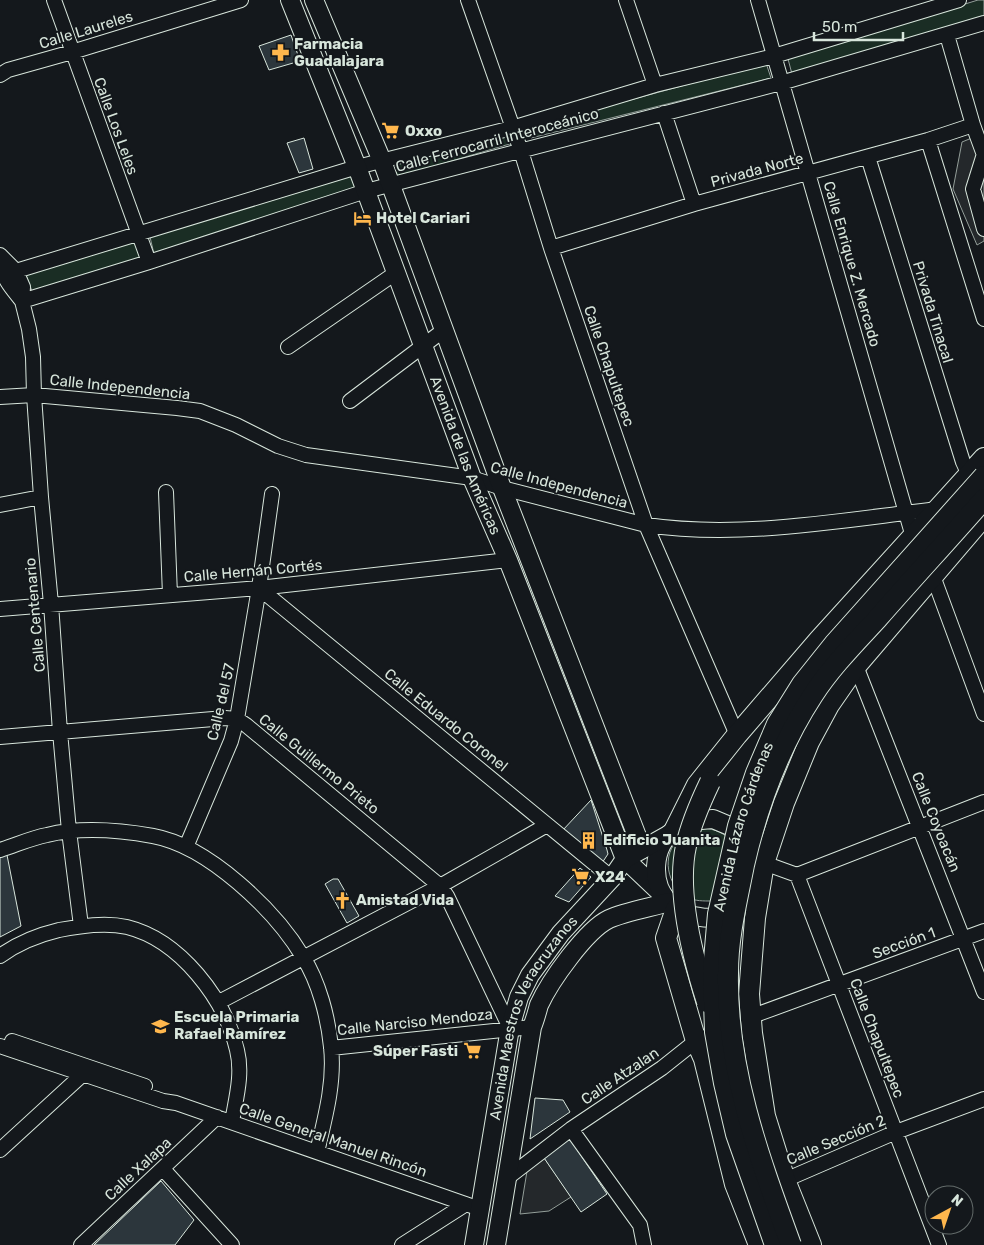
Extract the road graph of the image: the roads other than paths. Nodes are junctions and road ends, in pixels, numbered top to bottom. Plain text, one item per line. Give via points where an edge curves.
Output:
1 (54, 0) edge
2 (240, 0) edge
3 (290, 0) edge
4 (314, 0) edge
5 (468, 0) edge
6 (626, 0) edge
7 (758, 0) edge
8 (959, 0) edge
9 (935, 3) edge
10 (984, 23) edge
11 (947, 34) junction
12 (72, 52) junction
13 (774, 56) junction
14 (0, 75) edge
15 (781, 83) junction
16 (655, 85) junction
17 (664, 113) junction
18 (973, 125) junction
19 (512, 128) junction
20 (928, 140) junction
21 (521, 151) junction
22 (984, 154) edge
23 (868, 157) junction
24 (382, 161) junction
25 (357, 167) junction
26 (808, 173) junction
27 (391, 185) junction
28 (366, 191) junction
29 (694, 204) junction
30 (984, 228) edge
31 (138, 233) junction
32 (551, 248) junction
33 (0, 255) edge
34 (149, 262) junction
35 (6, 272) edge
36 (397, 272) junction
37 (22, 302) junction
38 (984, 319) edge
39 (444, 330) junction
40 (424, 346) junction
41 (288, 347) dead end
42 (34, 395) junction
43 (0, 397) edge
44 (350, 401) dead end
45 (981, 469) edge
46 (472, 478) junction
47 (502, 488) junction
48 (166, 492) dead end
49 (272, 494) dead end
50 (41, 497) junction
51 (984, 499) edge
52 (0, 505) edge
53 (938, 510) junction
54 (906, 513) junction
55 (984, 516) edge
56 (646, 525) junction
57 (913, 537) junction
58 (508, 560) junction
59 (933, 576) junction
60 (259, 588) junction
61 (170, 595) junction
62 (51, 604) junction
63 (0, 609) edge
64 (818, 641) junction
65 (856, 666) junction
66 (984, 714) edge
67 (237, 720) junction
68 (60, 732) junction
69 (738, 735) junction
70 (0, 737) edge
71 (984, 802) edge
72 (547, 825) junction
73 (921, 827) junction
74 (69, 831) junction
75 (672, 832) junction
76 (186, 847) junction
77 (642, 849) junction
78 (0, 850) edge
79 (625, 859) junction
80 (764, 864) junction
81 (797, 875) junction
82 (612, 878) junction
83 (440, 886) junction
84 (670, 902) junction
85 (81, 926) junction
86 (984, 931) edge
87 (964, 939) junction
88 (0, 956) edge
89 (304, 957) junction
90 (838, 984) junction
91 (682, 992) junction
92 (984, 992) edge
93 (749, 994) junction
94 (219, 1002) junction
95 (751, 1025) junction
96 (532, 1027) junction
97 (510, 1028) junction
98 (715, 1032) junction
99 (0, 1037) edge
100 (0, 1046) edge
101 (331, 1048) junction
102 (700, 1050) junction
103 (82, 1075) junction
104 (984, 1099) edge
105 (176, 1103) junction
106 (218, 1117) junction
107 (232, 1122) junction
108 (572, 1129) junction
109 (896, 1132) junction
110 (0, 1150) edge
111 (317, 1152) junction
112 (163, 1169) junction
113 (506, 1179) junction
114 (785, 1180) junction
115 (473, 1207) junction
116 (81, 1245) edge
117 (232, 1245) edge
118 (402, 1245) edge
119 (474, 1245) edge
120 (496, 1245) edge
121 (644, 1245) edge
122 (759, 1245) edge
123 (775, 1245) edge
124 (791, 1245) edge
125 (810, 1245) edge
126 (939, 1245) edge

1 - 12 street, Calle Los Leles
2 - 12 street, Calle Laureles
3 - 25 main road, Avenida de las Américas
4 - 24 main road, Avenida de las Américas
5 - 19 street, Calle Chapultepec
6 - 16 street
7 - 13 street, Calle Enrique Z. Mercado
8 - 9 street, Calle Ferrocarril Interoceánico
9 - 13 street, Calle Ferrocarril Interoceánico
10 - 11 street, Calle Ferrocarril Interoceánico
11 - 15 street, Calle Ferrocarril Interoceánico
11 - 18 street
12 - 14 street, Calle Laureles
12 - 31 street, Calle Los Leles
13 - 15 street, Calle Enrique Z. Mercado
13 - 16 street, Calle Ferrocarril Interoceánico
15 - 17 street, Calle Ferrocarril Interoceánico
15 - 26 street, Calle Enrique Z. Mercado
16 - 19 street, Calle Ferrocarril Interoceánico
17 - 21 street, Calle Ferrocarril Interoceánico
17 - 29 street
18 - 20 street, Privada Norte
18 - 22 street
19 - 21 street, Calle Chapultepec
19 - 24 street, Calle Ferrocarril Interoceánico
20 - 23 street, Privada Norte
20 - 38 street
21 - 27 street, Calle Ferrocarril Interoceánico
21 - 32 street, Calle Chapultepec
22 - 30 street via 973,189
23 - 26 street, Privada Norte
23 - 45 street, Privada Tinacal via 963,462
24 - 25 street, Calle Ferrocarril Interoceánico
24 - 27 main road, Avenida de las Américas
25 - 28 main road, Avenida de las Américas
25 - 31 street, Calle Ferrocarril Interoceánico
26 - 29 street, Privada Norte
26 - 54 street, Calle Enrique Z. Mercado
27 - 28 street, Calle Ferrocarril Interoceánico
27 - 39 main road, Avenida de las Américas
28 - 34 street, Calle Ferrocarril Interoceánico
28 - 36 main road, Avenida de las Américas
29 - 32 street, Privada Norte
31 - 34 street, Calle Los Leles
31 - 35 street, Calle Ferrocarril Interoceánico
32 - 56 street, Calle Chapultepec
33 - 35 street, Calle Centenario
34 - 37 street, Calle Ferrocarril Interoceánico
35 - 37 street, Calle Centenario
36 - 40 main road, Avenida de las Américas
36 - 41 street
37 - 42 street, Calle Centenario via 33,357
39 - 40 street
39 - 47 main road, Avenida de las Américas
40 - 44 street
40 - 46 main road, Avenida de las Américas
42 - 43 street, Calle Independencia
42 - 46 street, Calle Independencia via 200,412 306,455
42 - 50 street, Calle Centenario
45 - 53 highway
45 - 98 highway, Avenida Lázaro Cárdenas, bridge via 834,644 802,684 777,724 738,826 718,914 713,971
46 - 47 street, Calle Independencia
46 - 58 main road, Avenida de las Américas
47 - 56 street, Calle Independencia
47 - 77 main road, Avenida de las Américas
48 - 61 street
49 - 60 street, Calle del 57
50 - 52 street
50 - 62 street, Calle Centenario
51 - 124 highway, Avenida Lázaro Cárdenas, bridge via 814,693 790,732 752,829 733,920 728,973 731,1026 751,1130
53 - 54 street, Calle Independencia
53 - 57 highway
54 - 56 street, Calle Independencia via 782,527 721,529
54 - 57 street, Calle Enrique Z. Mercado
55 - 59 highway
56 - 69 street, Calle Chapultepec
57 - 64 highway
58 - 60 street, Calle Hernán Cortés
58 - 79 main road, Avenida de las Américas
59 - 65 highway
59 - 66 street
60 - 61 street, Calle Hernán Cortés
60 - 67 street, Calle del 57
60 - 72 street, Calle Eduardo Coronel
61 - 62 street, Calle Hernán Cortés
62 - 63 street, Calle Hernán Cortés
62 - 68 street, Calle Centenario
64 - 69 highway
64 - 98 highway, bridge via 793,681 710,782 695,811 685,848 683,884 686,912 697,970
65 - 73 street, Calle Coyoacán
65 - 80 highway via 809,742
67 - 68 street, Calle Guillermo Prieto via 225,718
67 - 76 street, Calle del 57
67 - 83 street, Calle Guillermo Prieto
68 - 70 street, Calle Guillermo Prieto
68 - 74 street, Calle Centenario
69 - 75 highway via 697,785
71 - 73 street
72 - 82 street, Calle Eduardo Coronel
72 - 83 street
73 - 81 street
73 - 87 street, Calle Coyoacán
74 - 76 street via 112,831 154,836
74 - 78 street via 47,834
74 - 85 street, Calle Centenario
75 - 77 main road, Avenida Maestros Veracruzanos
75 - 80 main road via 693,820 713,819 732,826
75 - 84 main road via 660,849 656,864 657,880
76 - 89 street via 250,893
77 - 79 main road, Avenida Maestros Veracruzanos
79 - 82 main road, Avenida Maestros Veracruzanos
79 - 84 main road, Avenida de las Américas
80 - 81 street
80 - 84 main road via 759,879 746,898 721,916 690,916
80 - 93 highway via 755,918
81 - 90 street, Calle Chapultepec
82 - 97 main road, Avenida Maestros Veracruzanos via 530,975 519,997
83 - 89 street
83 - 97 street, Calle Guillermo Prieto
84 - 91 highway via 666,938
84 - 96 main road, Avenida Maestros Veracruzanos via 609,919 595,930 578,947 549,987
85 - 88 street via 47,933 14,945
85 - 94 street via 127,927 145,934 189,966
86 - 87 street, Sección 1
87 - 90 street, Sección 1
87 - 92 street, Calle Coyoacán
89 - 94 street
89 - 101 street via 316,985
90 - 95 street, Sección 1
90 - 109 street, Calle Chapultepec
91 - 93 highway via 701,1002 718,1003 732,1002
91 - 102 highway
93 - 95 highway
93 - 102 street, Calle Atzalan
94 - 107 street via 238,1052 239,1080
95 - 102 highway via 722,1035
95 - 114 highway via 765,1116
96 - 97 street, Calle Narciso Mendoza
96 - 113 main road, Avenida Maestros Veracruzanos
97 - 101 street, Calle Narciso Mendoza
97 - 115 main road, Avenida Maestros Veracruzanos
98 - 123 highway, Avenida Lázaro Cárdenas, bridge via 736,1134
99 - 105 street, Calle General Manuel Rincón via 165,1093
100 - 103 street, Calle General Manuel Rincón
101 - 111 street via 329,1093
102 - 108 street, Calle Atzalan via 662,1068
102 - 122 highway via 735,1184
103 - 105 street, Calle General Manuel Rincón
103 - 110 street
104 - 109 street, Calle Sección 2
105 - 106 street, Calle General Manuel Rincón
106 - 107 street, Calle General Manuel Rincón
106 - 112 street, Calle Xalapa
107 - 111 street, Calle General Manuel Rincón
108 - 113 street, Calle Atzalan
108 - 121 street via 640,1225
109 - 114 street, Calle Sección 2
109 - 126 street, Calle Chapultepec
111 - 115 street, Calle General Manuel Rincón
112 - 116 street, Calle Xalapa
112 - 117 street
113 - 120 main road, Avenida Maestros Veracruzanos
114 - 125 highway
115 - 118 street
115 - 119 main road, Avenida Maestros Veracruzanos

